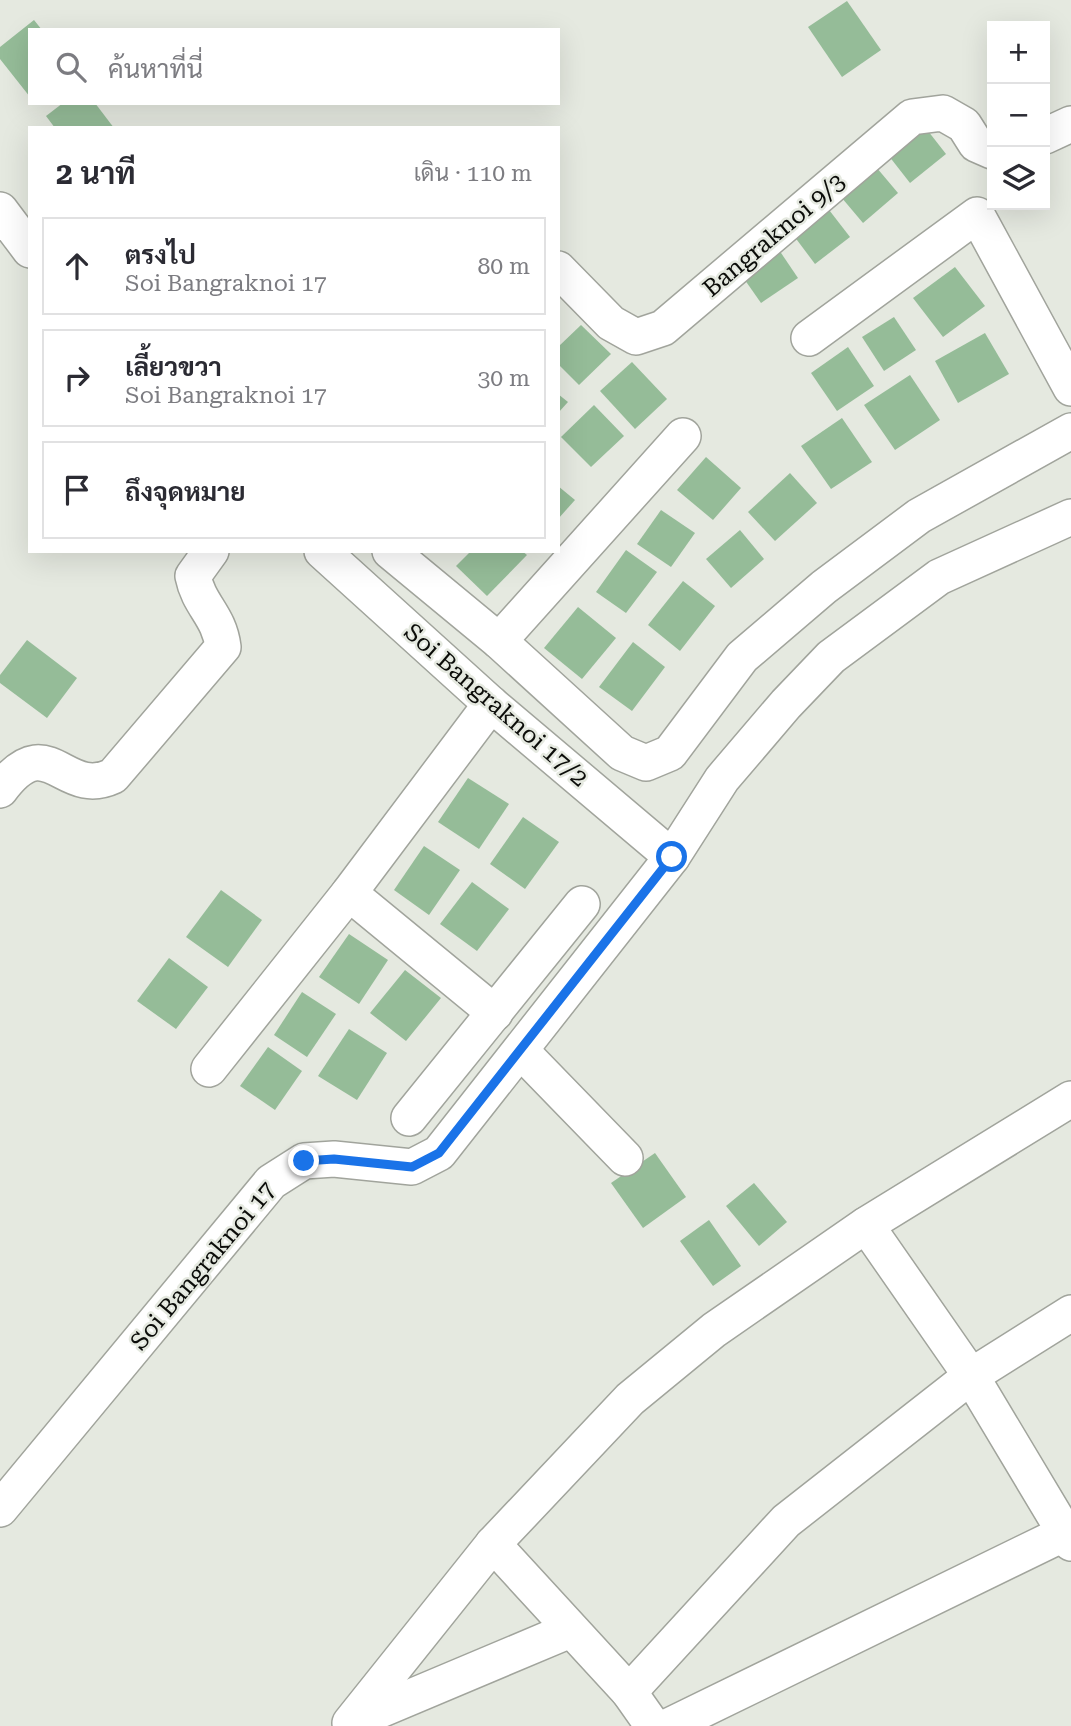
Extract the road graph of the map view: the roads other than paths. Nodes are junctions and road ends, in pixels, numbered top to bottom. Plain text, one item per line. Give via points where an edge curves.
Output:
1 (1071, 124) edge
2 (1050, 134) edge
3 (987, 148) edge
4 (0, 210) edge
5 (28, 247) edge
6 (560, 271) edge
7 (810, 338) dead end
8 (1071, 388) edge
9 (1071, 431) edge
10 (683, 436) dead end
11 (1071, 517) edge
12 (210, 553) edge
13 (324, 553) edge
14 (392, 553) edge
15 (499, 641) junction
16 (491, 704) junction
17 (0, 789) edge
18 (672, 857) junction
19 (349, 892) junction
20 (582, 904) dead end
21 (495, 1013) junction
22 (521, 1051) junction
23 (209, 1069) dead end
24 (1071, 1099) edge
25 (409, 1118) dead end
26 (625, 1158) dead end
27 (866, 1225) junction
28 (1071, 1313) edge
29 (971, 1376) junction
30 (0, 1509) edge
31 (1069, 1535) edge
32 (493, 1544) junction
33 (570, 1630) junction
34 (629, 1692) junction
35 (346, 1724) edge
36 (653, 1726) edge
37 (669, 1726) edge

1 - 2 street
3 - 6 street, Bangraknoi 9/3 via 976,144 964,125 943,113 912,117 663,328 636,337 611,323
4 - 5 street
7 - 8 street via 977,215
9 - 15 street via 919,516 824,587 742,657 670,753 646,763 622,753
10 - 15 street
11 - 18 street, Soi Bangraknoi 17 via 939,578 831,657 722,779
12 - 17 street via 193,576 196,594 221,627 223,647 113,776 97,783 80,781 52,764 36,762 15,769
13 - 16 street, Soi Bangraknoi 17/2
14 - 15 street
16 - 18 street, Soi Bangraknoi 17/2
16 - 19 street
18 - 22 street, Soi Bangraknoi 17
19 - 21 street
19 - 23 street
20 - 21 street
21 - 25 street
22 - 26 street
22 - 30 street, Soi Bangraknoi 17 via 439,1153 412,1167 334,1159 304,1161 271,1182
24 - 27 street
27 - 29 street
27 - 32 street via 714,1330 630,1399
28 - 29 street
29 - 31 street
29 - 34 street via 786,1521
31 - 37 street
32 - 33 street
32 - 35 street
33 - 34 street
33 - 35 street
34 - 36 street

